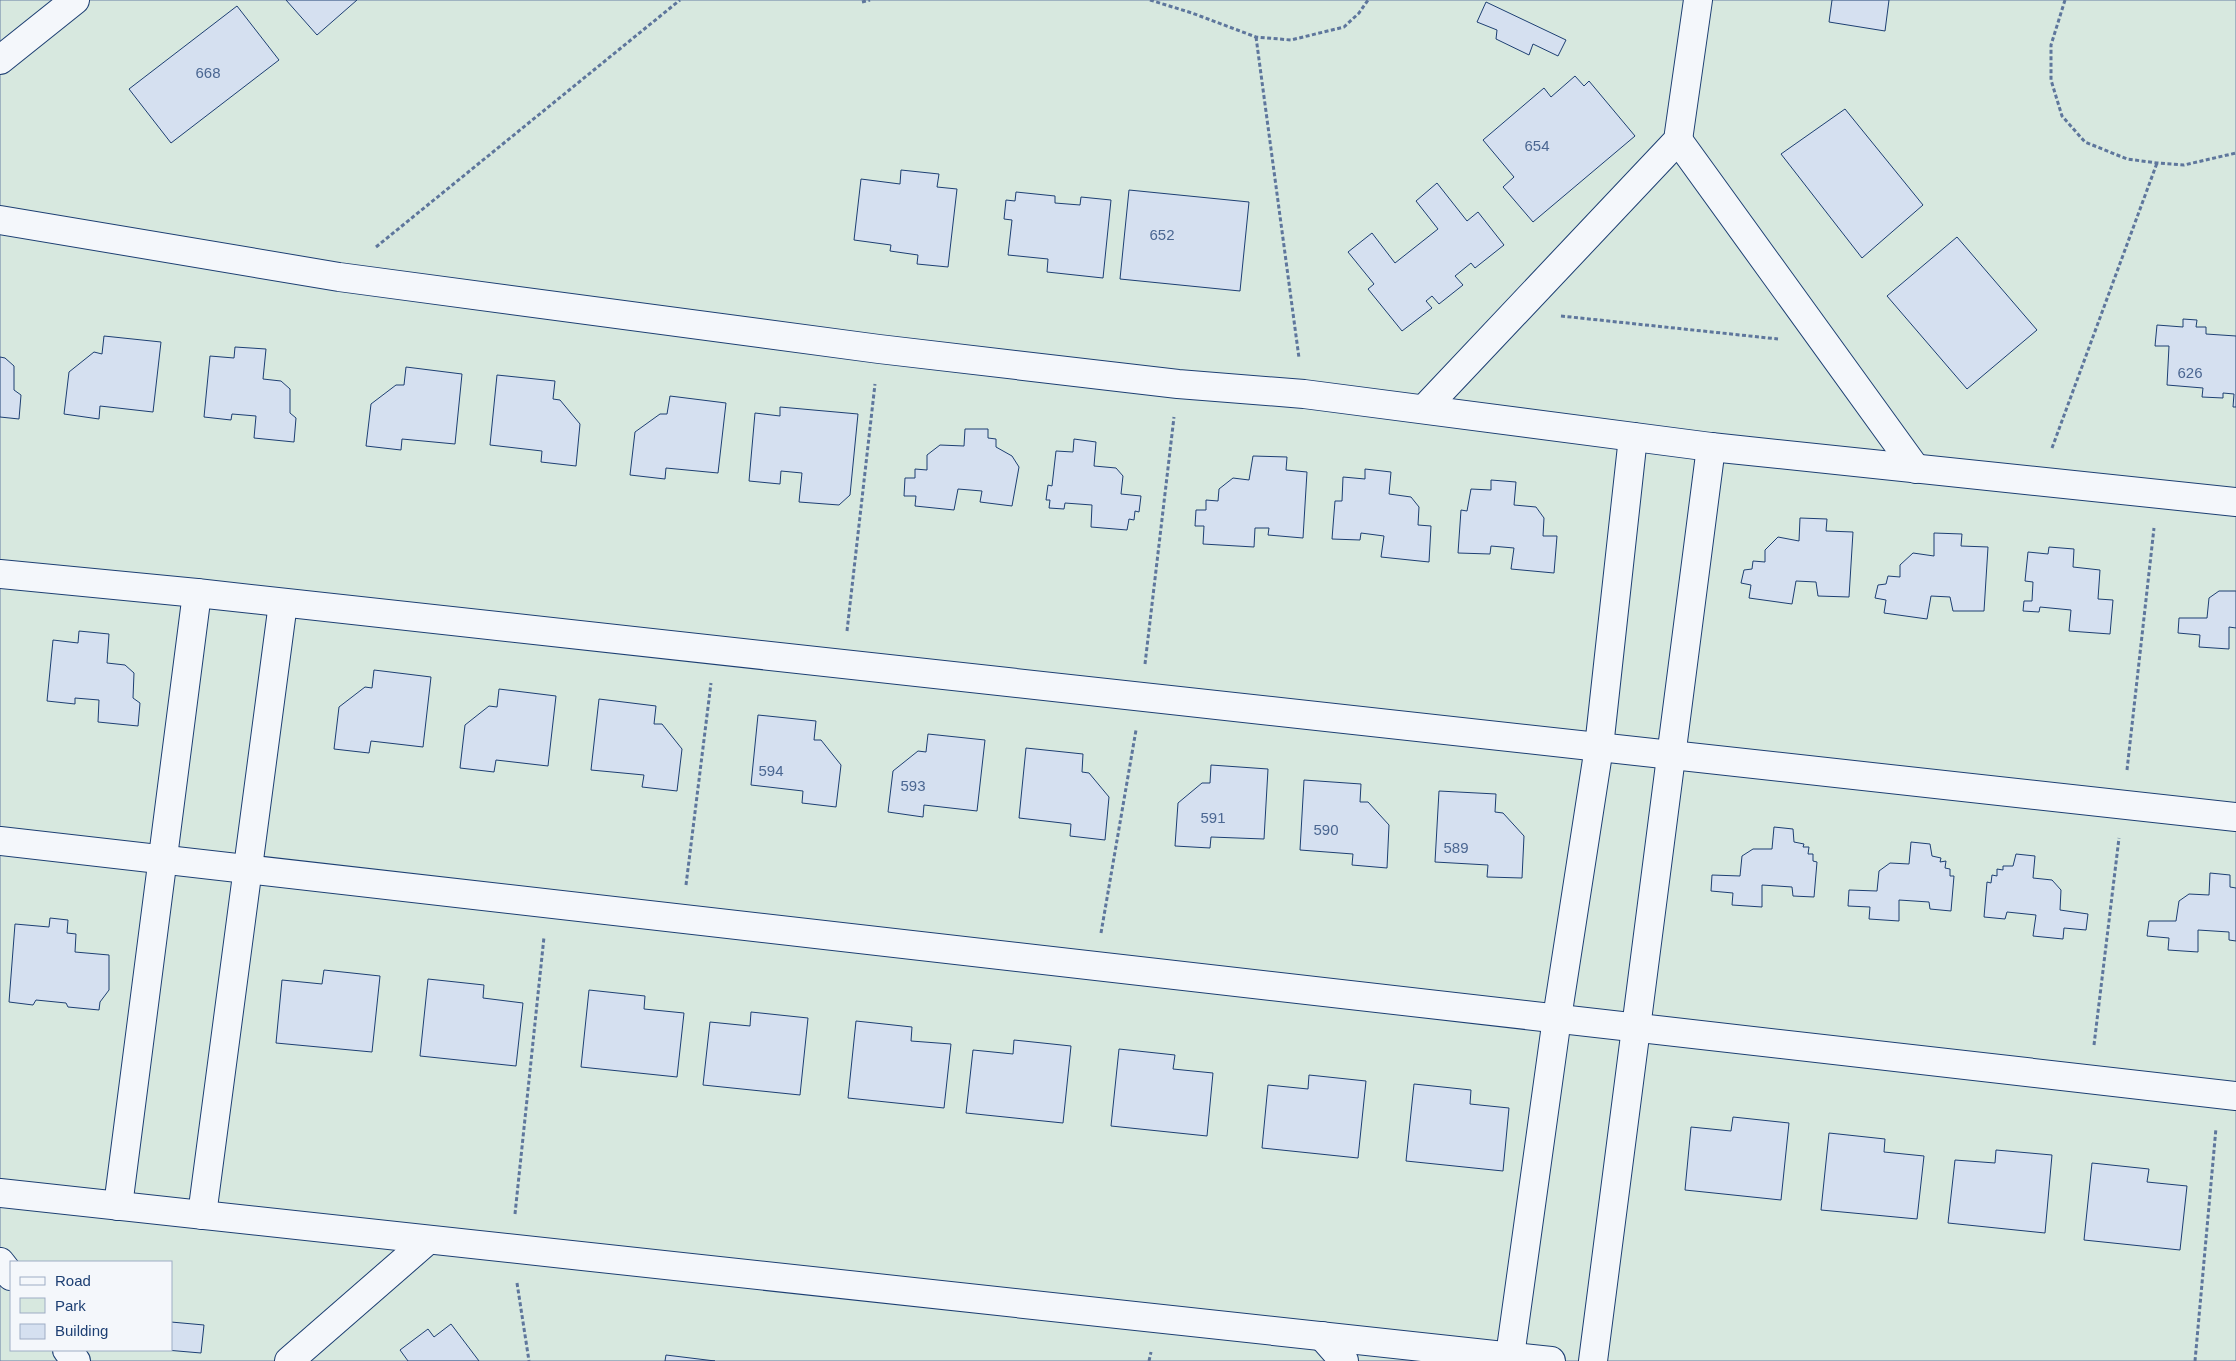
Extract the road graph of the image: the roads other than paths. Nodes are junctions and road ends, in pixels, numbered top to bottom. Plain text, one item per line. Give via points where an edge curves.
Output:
1 (74, 0) edge
2 (1698, 0) edge
3 (0, 60) edge
4 (1678, 140) junction
5 (0, 220) edge
6 (1424, 409) junction
7 (1633, 437) junction
8 (1711, 447) junction
9 (1916, 469) junction
10 (2236, 502) edge
11 (0, 574) edge
12 (197, 593) junction
13 (283, 603) junction
14 (1600, 747) junction
15 (1670, 755) junction
16 (2236, 817) edge
17 (0, 840) edge
18 (163, 859) junction
19 (247, 869) junction
20 (1557, 1018) junction
21 (1634, 1027) junction
22 (2227, 1094) edge
23 (0, 1194) edge
24 (118, 1206) junction
25 (202, 1215) junction
26 (428, 1240) junction
27 (0, 1262) edge
28 (10, 1275) edge
29 (1322, 1336) junction
30 (68, 1351) edge
31 (1510, 1356) junction
32 (76, 1361) edge
33 (289, 1361) edge
34 (1344, 1361) edge
35 (1551, 1361) edge
36 (1593, 1361) edge

1 - 3 street
2 - 4 street
4 - 6 street
4 - 9 street
5 - 6 street via 339,277 879,350
6 - 7 street
7 - 8 street
7 - 14 street
8 - 9 street
8 - 15 street
9 - 10 street
11 - 12 street
12 - 13 street
12 - 18 street
13 - 14 street
13 - 19 street
14 - 15 street
14 - 20 street
15 - 16 street
15 - 21 street
17 - 18 street
18 - 19 street
18 - 24 street
19 - 20 street
19 - 25 street
20 - 21 street
20 - 31 street
21 - 22 street
21 - 36 street
23 - 24 street
24 - 25 street
25 - 26 street
26 - 29 street
26 - 33 street
27 - 28 street
29 - 31 street
29 - 34 street
30 - 32 street
31 - 35 street

